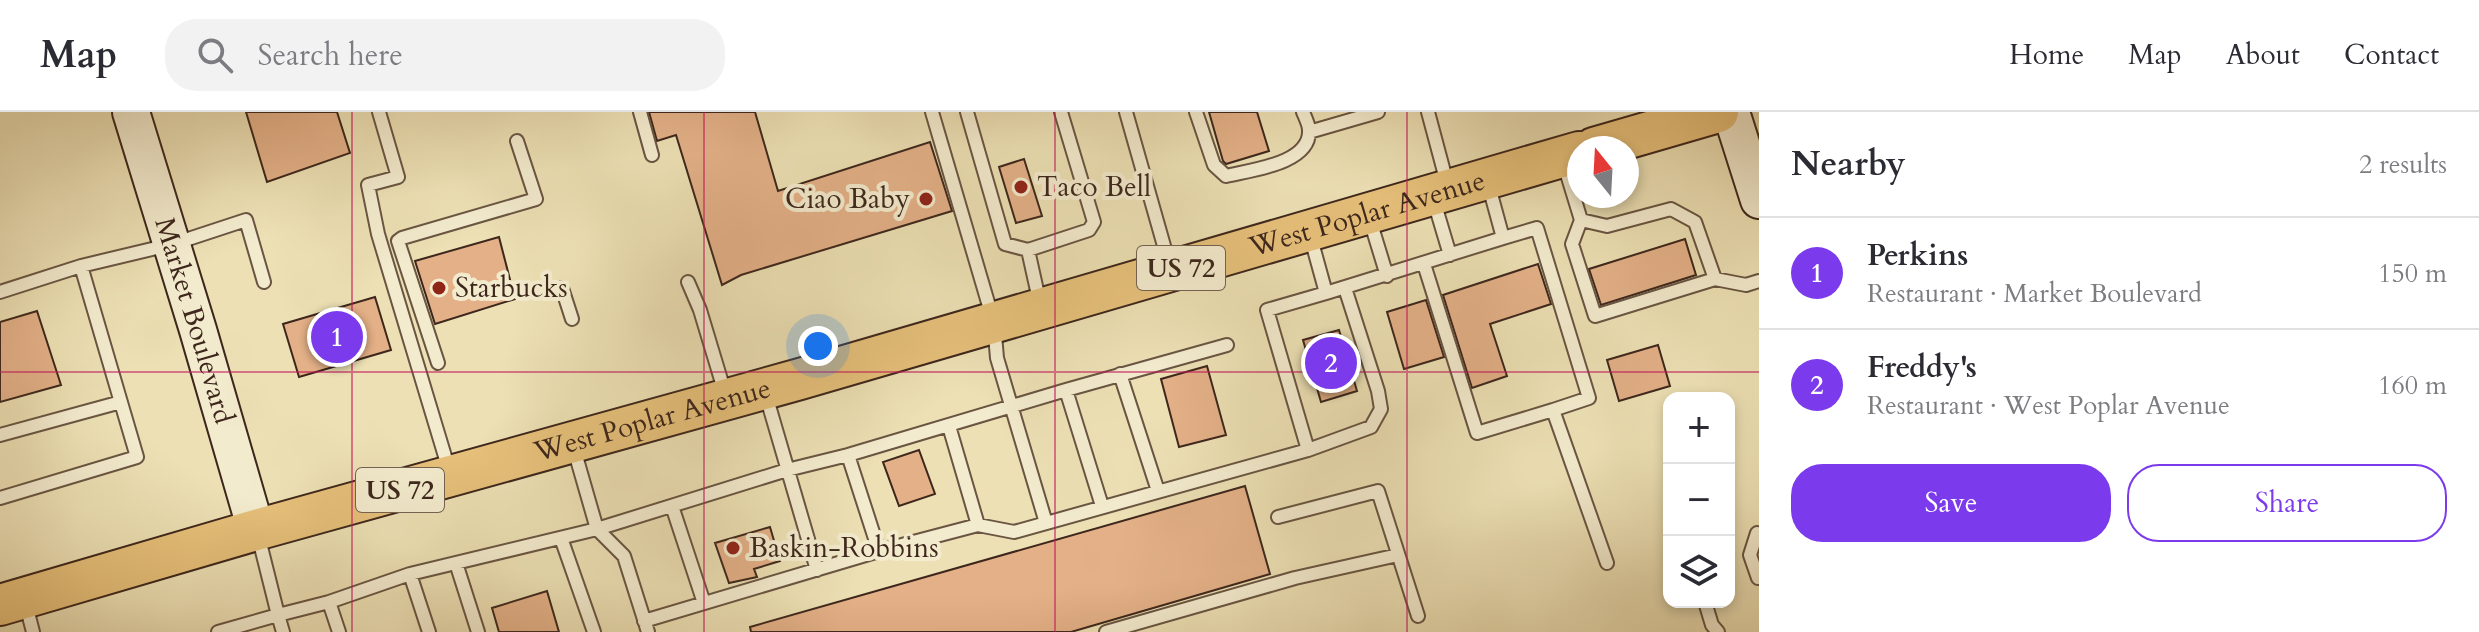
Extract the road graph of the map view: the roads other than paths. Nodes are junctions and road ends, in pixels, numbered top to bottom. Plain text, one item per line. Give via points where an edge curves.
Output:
1 (131, 112) edge
2 (379, 112) edge
3 (640, 112) edge
4 (932, 112) edge
5 (967, 112) edge
6 (1061, 112) edge
7 (1126, 112) edge
8 (1196, 112) edge
9 (1303, 112) edge
10 (1378, 112) edge
11 (1428, 112) edge
12 (1718, 112) edge
13 (1731, 112) edge
14 (1362, 114) edge
15 (1309, 132) junction
16 (1636, 136) edge
17 (517, 141) dead end
18 (652, 155) dead end
19 (1567, 156) edge
20 (1487, 180) junction
21 (1441, 193) junction
22 (1759, 200) edge
23 (1580, 208) edge
24 (1368, 214) junction
25 (1581, 220) junction
26 (1309, 231) junction
27 (1503, 238) junction
28 (173, 244) junction
29 (1028, 250) junction
30 (1450, 255) junction
31 (1424, 264) junction
32 (81, 266) junction
33 (1171, 271) junction
34 (1387, 276) junction
35 (1715, 279) junction
36 (1759, 281) edge
37 (264, 282) dead end
38 (688, 282) dead end
39 (562, 288) dead end
40 (1345, 288) junction
41 (0, 292) edge
42 (1326, 293) junction
43 (1041, 309) junction
44 (572, 319) dead end
45 (994, 323) junction
46 (1227, 345) dead end
47 (438, 363) dead end
48 (1120, 374) junction
49 (765, 389) junction
50 (1066, 390) junction
51 (727, 399) junction
52 (121, 402) junction
53 (1012, 406) junction
54 (1553, 410) junction
55 (949, 426) junction
56 (0, 435) edge
57 (572, 442) junction
58 (1308, 450) junction
59 (848, 455) junction
60 (787, 470) junction
61 (451, 476) junction
62 (1158, 491) junction
63 (0, 498) edge
64 (672, 506) junction
65 (1102, 506) junction
66 (1278, 517) dead end
67 (1046, 523) junction
68 (978, 525) junction
69 (597, 529) junction
70 (256, 530) junction
71 (1757, 532) edge
72 (561, 538) junction
73 (879, 551) junction
74 (1398, 555) junction
75 (456, 563) junction
76 (1607, 563) dead end
77 (817, 570) junction
78 (410, 574) junction
79 (1758, 578) edge
80 (329, 602) junction
81 (704, 603) junction
82 (1707, 608) edge
83 (19, 612) edge
84 (278, 615) junction
85 (1418, 616) dead end
86 (646, 627) edge
87 (218, 632) edge
88 (283, 632) edge
89 (339, 632) edge
90 (429, 632) edge
91 (478, 632) edge
92 (594, 632) edge
93 (1106, 632) edge
94 (1718, 632) edge

1 - 28 street, Market Boulevard
2 - 61 lane via 398,177 368,185
3 - 18 lane
4 - 45 lane
5 - 29 lane via 1005,244
6 - 29 lane via 1094,222 1089,230
7 - 33 lane
8 - 15 lane via 1214,165 1226,176 1291,159 1304,147
9 - 15 lane
10 - 14 lane
11 - 21 lane
12 - 16 main road, West Poplar Avenue / US 72
13 - 22 street
14 - 15 lane
17 - 47 lane via 536,199 398,241
19 - 20 main road, West Poplar Avenue / US 72
20 - 21 main road, West Poplar Avenue / US 72
20 - 27 lane
21 - 24 main road, West Poplar Avenue / US 72
21 - 30 lane
23 - 25 lane
24 - 26 main road, West Poplar Avenue / US 72
24 - 34 lane
25 - 35 lane via 1607,226 1671,209 1695,222
25 - 35 lane via 1572,244 1595,316
26 - 33 main road, West Poplar Avenue / US 72
26 - 42 lane
27 - 30 lane
27 - 54 lane via 1537,228 1589,398
28 - 32 lane
28 - 37 lane via 246,220
28 - 70 street, Market Boulevard
29 - 43 lane
30 - 31 lane
31 - 34 lane
31 - 54 lane via 1477,433
32 - 41 lane
32 - 52 lane
33 - 43 main road, West Poplar Avenue / US 72
34 - 40 lane
35 - 36 lane via 1746,285
38 - 51 lane
39 - 44 lane
40 - 42 lane
40 - 58 lane via 1381,409 1371,427
42 - 58 lane via 1267,310
43 - 45 main road, West Poplar Avenue / US 72
45 - 49 main road, West Poplar Avenue / US 72
45 - 53 lane via 997,358
46 - 48 lane
48 - 50 lane
48 - 62 lane
49 - 51 main road, West Poplar Avenue / US 72
49 - 60 lane
50 - 53 lane
50 - 65 lane
51 - 57 main road, West Poplar Avenue / US 72
52 - 56 lane
52 - 63 lane via 137,457
53 - 55 lane
53 - 67 lane
54 - 76 lane
55 - 59 lane
55 - 68 lane
57 - 61 main road, West Poplar Avenue / US 72
57 - 69 lane
58 - 62 lane
59 - 60 lane
59 - 73 lane
60 - 64 lane
60 - 77 lane
61 - 70 main road, West Poplar Avenue / US 72
62 - 65 lane
64 - 69 lane
64 - 81 lane
65 - 67 lane
66 - 74 lane via 1378,491
67 - 68 lane via 1014,532
68 - 73 lane
69 - 72 lane
69 - 86 lane via 624,556
70 - 83 main road, West Poplar Avenue / US 72
70 - 84 lane
71 - 79 lane via 1750,555
72 - 75 lane
72 - 92 lane
73 - 77 lane
74 - 85 lane
74 - 93 lane via 1295,578
75 - 78 lane
75 - 91 lane
77 - 81 lane
78 - 80 lane
78 - 90 lane
80 - 84 lane
80 - 89 lane
81 - 86 lane
82 - 94 lane
84 - 87 lane
84 - 88 lane

